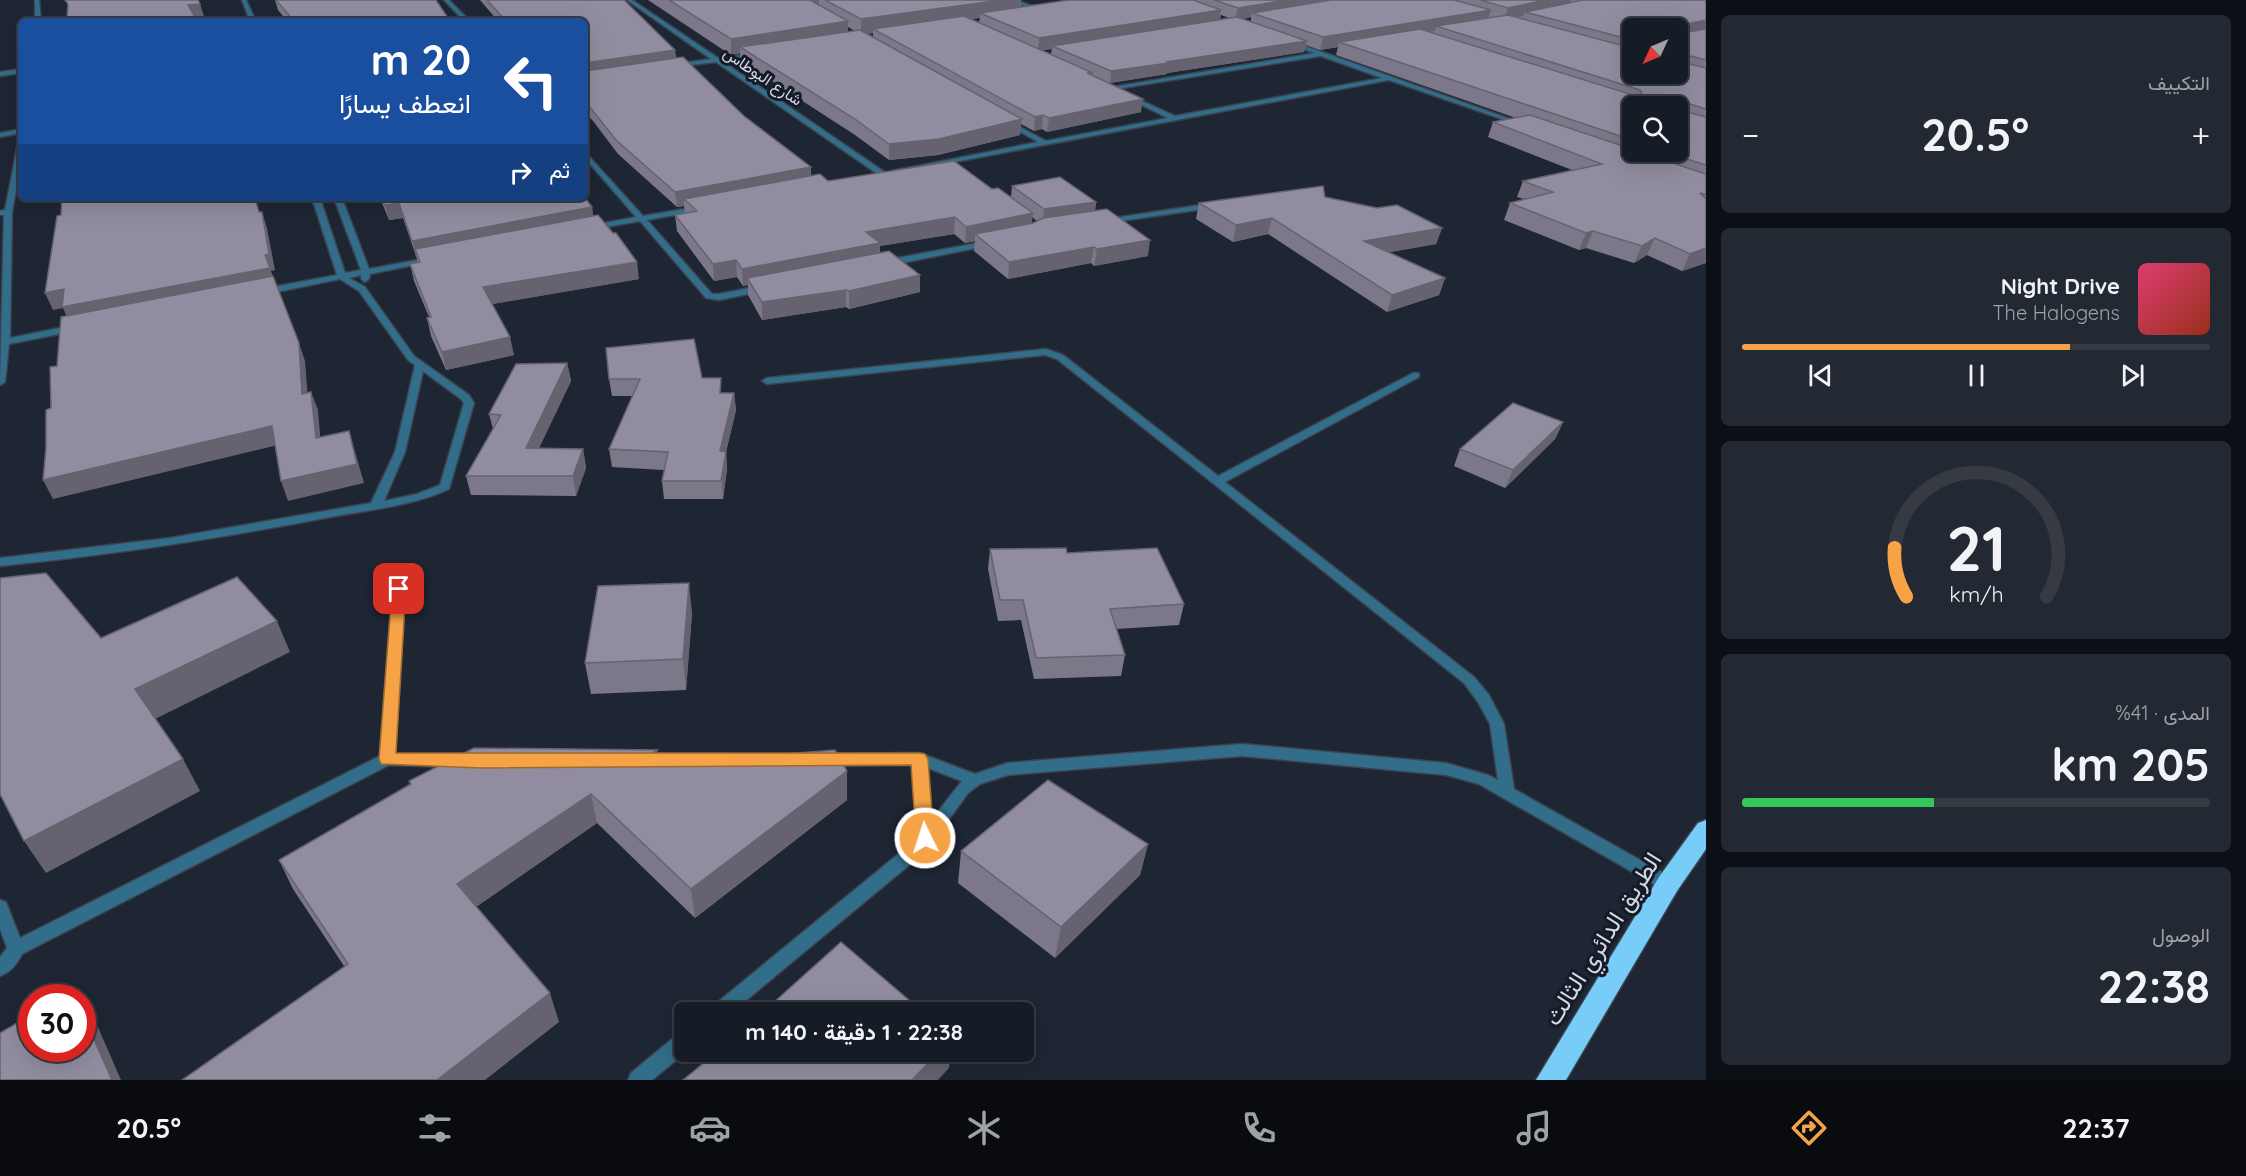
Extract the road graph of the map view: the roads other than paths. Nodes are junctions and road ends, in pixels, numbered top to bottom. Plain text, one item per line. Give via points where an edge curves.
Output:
1 (37, 0) edge
2 (244, 0) edge
3 (446, 0) edge
4 (629, 0) edge
5 (1012, 0) edge
6 (1051, 10) edge
7 (1041, 11) junction
8 (1030, 13) edge
9 (38, 18) edge
10 (252, 18) edge
11 (464, 18) edge
12 (1279, 39) edge
13 (1335, 52) edge
14 (759, 53) edge
15 (1323, 54) junction
16 (714, 60) junction
17 (667, 67) edge
18 (18, 72) edge
19 (0, 75) edge
20 (1389, 78) junction
21 (1099, 84) edge
22 (1110, 88) junction
23 (1172, 117) junction
24 (1002, 119) edge
25 (1536, 129) edge
26 (18, 132) edge
27 (0, 135) edge
28 (1043, 142) junction
29 (18, 155) edge
30 (588, 157) edge
31 (947, 161) junction
32 (956, 167) edge
33 (882, 173) junction
34 (871, 176) edge
35 (317, 201) edge
36 (339, 201) edge
37 (1221, 204) edge
38 (711, 206) edge
39 (4, 213) edge
40 (642, 218) junction
41 (1096, 222) edge
42 (584, 230) edge
43 (996, 242) edge
44 (447, 256) edge
45 (881, 264) edge
46 (366, 272) junction
47 (342, 277) junction
48 (777, 285) edge
49 (362, 289) junction
50 (249, 295) edge
51 (86, 326) edge
52 (5, 342) junction
53 (419, 366) junction
54 (1416, 375) dead end
55 (767, 381) dead end
56 (0, 382) edge
57 (1218, 481) junction
58 (376, 505) junction
59 (0, 562) edge
60 (399, 589) dead end
61 (387, 759) junction
62 (920, 759) junction
63 (624, 760) edge
64 (742, 760) edge
65 (813, 760) edge
66 (482, 761) edge
67 (975, 780) junction
68 (1507, 791) junction
69 (1706, 830) edge
70 (925, 838) junction
71 (1668, 884) junction
72 (0, 907) edge
73 (16, 949) junction
74 (0, 968) edge
75 (731, 1002) edge
76 (674, 1049) edge
77 (638, 1080) edge
78 (1550, 1080) edge

1 - 9 street
2 - 10 street
3 - 11 street
4 - 16 street, شارع البوطاس
5 - 7 street
6 - 7 street
7 - 8 street
12 - 15 street
13 - 15 street
14 - 16 street
15 - 20 street
15 - 22 street
16 - 17 street
16 - 33 street, شارع البوطاس
18 - 19 street
20 - 23 street
20 - 25 street
21 - 22 street
22 - 23 street
23 - 28 street
24 - 28 street
26 - 27 street
28 - 31 street
29 - 39 street
30 - 40 street
31 - 32 street
31 - 33 street
33 - 34 street
35 - 47 street
36 - 46 street
37 - 41 street
38 - 40 street
39 - 52 street
40 - 42 street
40 - 48 street via 709,296
43 - 45 street
44 - 46 street
46 - 47 street
46 - 49 street
47 - 49 street
47 - 50 street
49 - 53 street
51 - 52 street
52 - 56 street
53 - 58 street via 400,452
53 - 58 street via 468,403 445,487 427,495
54 - 57 street
55 - 57 street via 1046,352 1060,357
57 - 68 street via 1469,680 1497,724
58 - 59 street via 134,548
60 - 61 street
61 - 66 street
61 - 73 street
62 - 65 street
62 - 67 street
62 - 70 street
63 - 64 street
67 - 68 street via 1024,766 1242,750 1446,769 1483,778
67 - 70 street via 963,789
68 - 71 street
69 - 71 highway, الطريق الدائري الثالث
70 - 75 street
71 - 78 highway, الطريق الدائري الثالث
72 - 73 street
73 - 74 street
76 - 77 street

